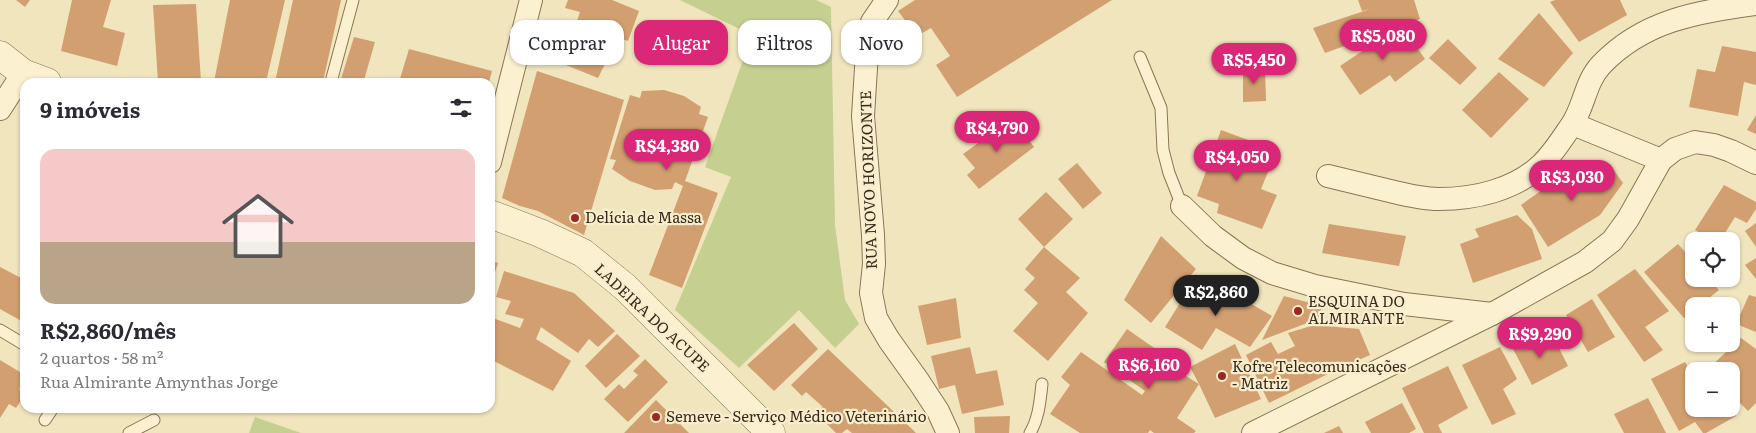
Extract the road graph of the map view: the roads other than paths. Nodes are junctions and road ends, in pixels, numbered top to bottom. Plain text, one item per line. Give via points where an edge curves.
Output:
1 (353, 0) edge
2 (531, 0) edge
3 (887, 0) edge
4 (1756, 4) edge
5 (0, 55) edge
6 (1140, 57) dead end
7 (23, 73) junction
8 (37, 78) edge
9 (332, 78) edge
10 (0, 109) edge
11 (1573, 124) junction
12 (495, 142) edge
13 (1661, 160) junction
14 (1756, 162) edge
15 (1328, 176) dead end
16 (1182, 206) joint
17 (495, 216) edge
18 (1492, 314) junction
19 (0, 330) edge
20 (20, 342) edge
21 (1042, 384) dead end
22 (50, 413) edge
23 (45, 420) dead end
24 (154, 420) dead end
25 (129, 433) edge
26 (771, 433) edge
27 (948, 433) edge
28 (1030, 433) edge
29 (1254, 433) edge

1 - 9 lane
2 - 12 street
3 - 27 street, RUA NOVO HORIZONTE via 872,22 867,52 864,107 874,245 871,293 876,318 938,411
4 - 11 street via 1681,17 1646,31 1621,46 1599,67
5 - 7 street
6 - 16 lane via 1162,108 1163,150
7 - 8 street
7 - 10 street
11 - 13 street
11 - 15 street via 1542,164 1516,184 1486,194 1439,199
13 - 14 street via 1675,149 1695,142 1714,145
13 - 18 street via 1612,241 1585,262
16 - 18 street via 1242,258 1272,273 1314,286 1404,304
17 - 26 street, LADEIRA DO ACUPE via 583,253 625,287
18 - 29 street
19 - 20 lane
21 - 28 lane via 1040,405
22 - 23 lane
24 - 25 lane

